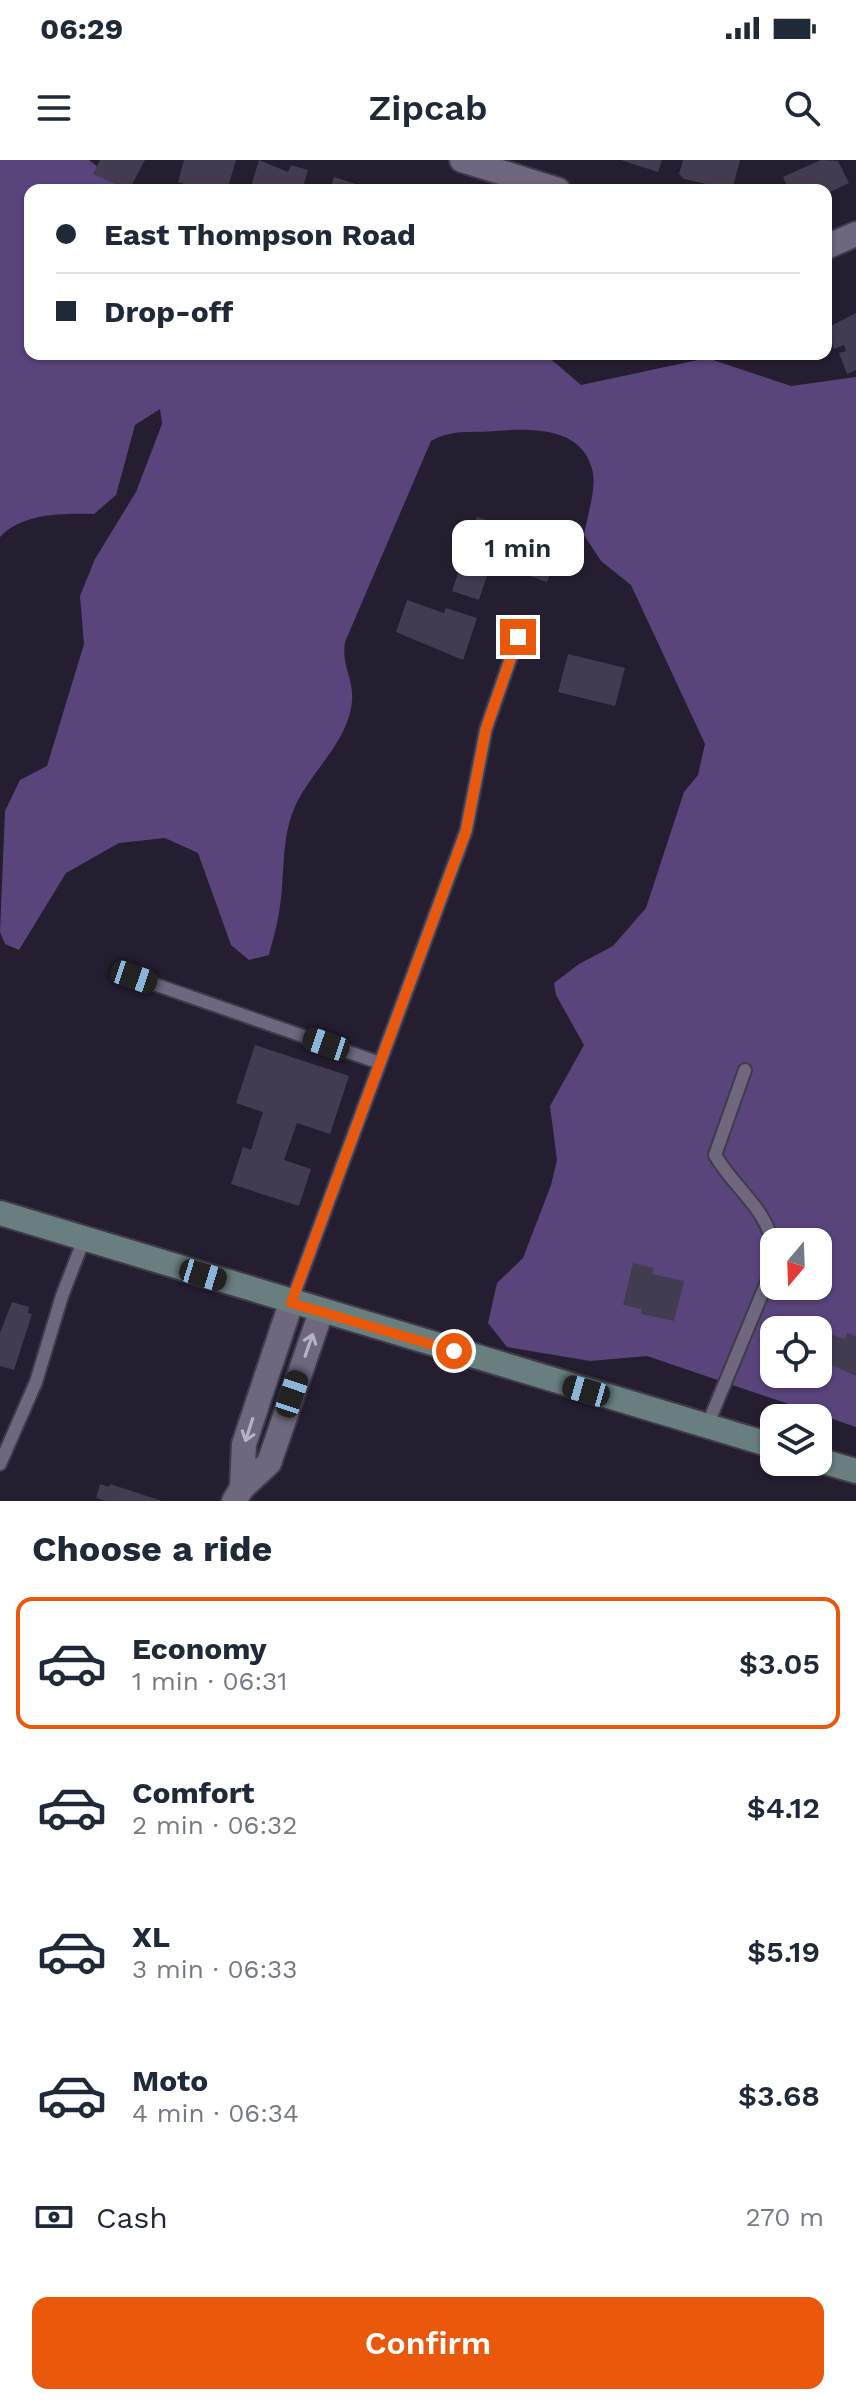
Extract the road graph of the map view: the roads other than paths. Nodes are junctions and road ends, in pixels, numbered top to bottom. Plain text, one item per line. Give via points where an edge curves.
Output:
1 (462, 160) edge
2 (539, 184) edge
3 (518, 637) dead end
4 (134, 977) dead end
5 (380, 1063) junction
6 (745, 1070) dead end
7 (0, 1213) edge
8 (770, 1228) edge
9 (84, 1239) junction
10 (760, 1299) edge
11 (291, 1303) junction
12 (321, 1312) junction
13 (707, 1426) junction
14 (760, 1442) edge
15 (0, 1464) edge
16 (832, 1464) edge
17 (856, 1471) edge
18 (238, 1495) edge

1 - 2 street
3 - 5 lane via 486,729 466,831
4 - 5 lane
5 - 11 lane
6 - 8 lane via 715,1155
7 - 9 main road
9 - 11 main road
9 - 15 lane via 36,1382
10 - 13 lane
11 - 12 main road
11 -> 18 street via 244,1444
12 - 13 main road
18 -> 12 street via 269,1463
13 - 14 main road
16 - 17 main road

